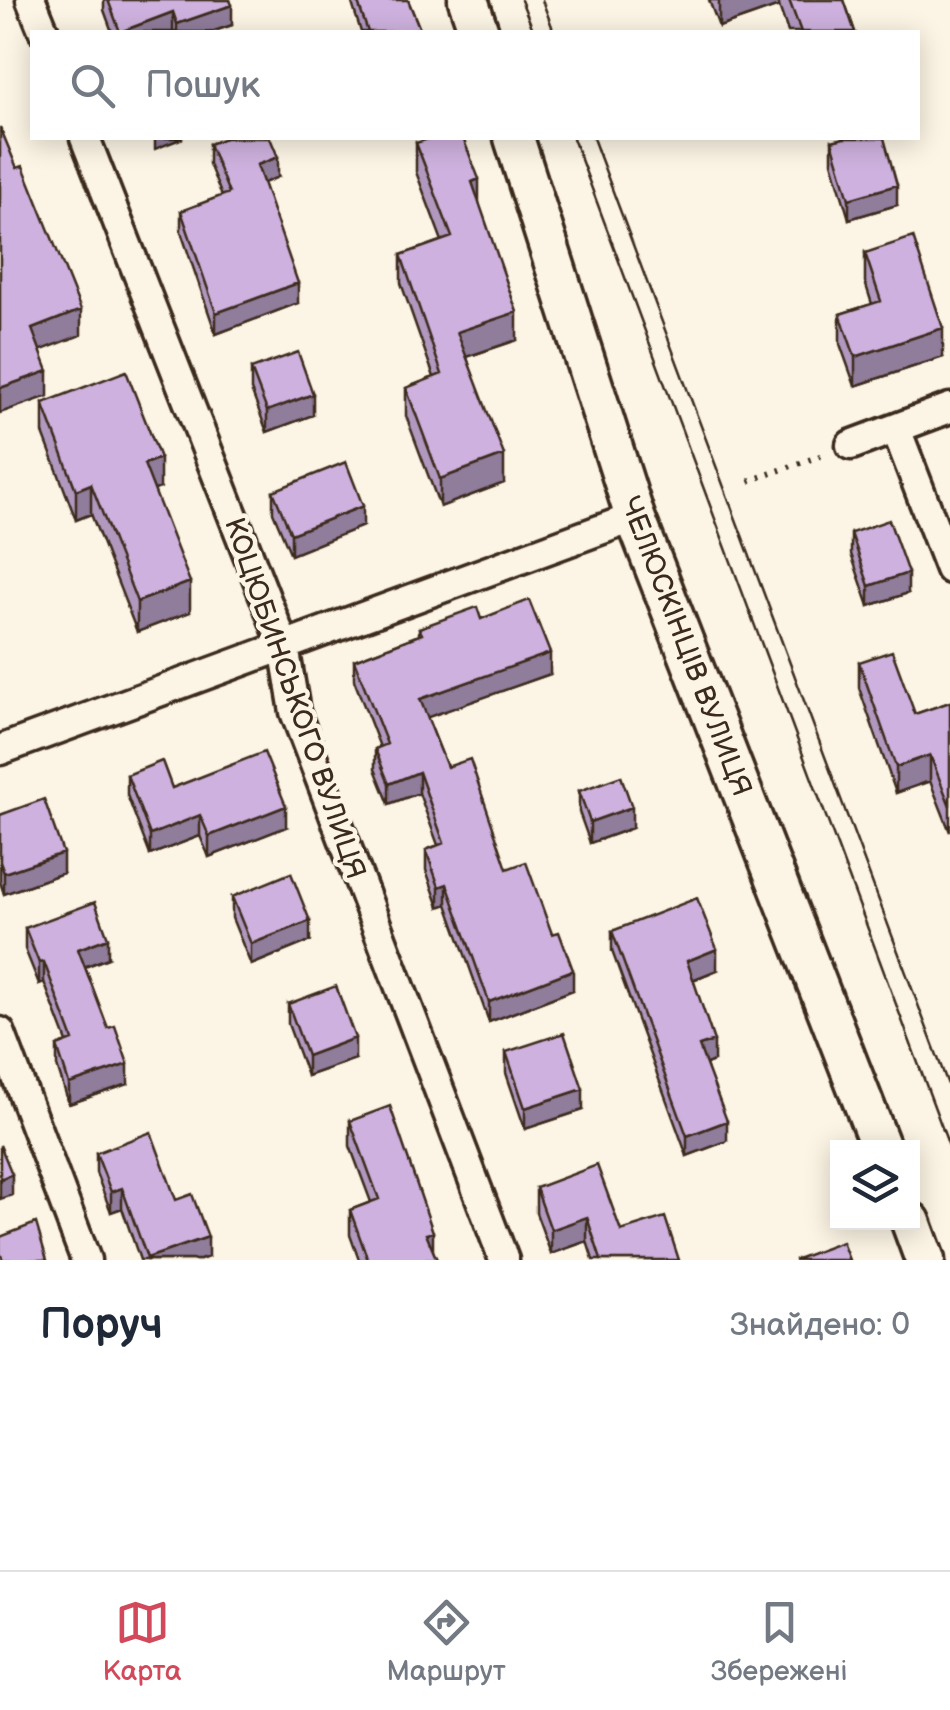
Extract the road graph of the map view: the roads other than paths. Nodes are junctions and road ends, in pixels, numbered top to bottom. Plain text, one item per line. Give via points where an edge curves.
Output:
1 (31, 0) edge
2 (468, 0) edge
3 (43, 30) edge
4 (478, 30) edge
5 (86, 140) edge
6 (515, 140) edge
7 (950, 408) edge
8 (896, 429) junction
9 (851, 445) road end
10 (635, 517) junction
11 (950, 569) edge
12 (284, 646) junction
13 (0, 750) edge
14 (0, 1032) edge
15 (878, 1140) edge
16 (913, 1230) edge
17 (86, 1260) edge
18 (504, 1260) edge
19 (925, 1260) edge

1 - 3 street
2 - 4 main road
5 - 12 street, КОЦЮБИНСЬКОГО ВУЛИЦЯ
6 - 10 main road, ЧЕЛЮСКІНЦІВ ВУЛИЦЯ
7 - 8 street
8 - 9 street
8 - 11 street
10 - 12 street
10 - 15 main road, ЧЕЛЮСКІНЦІВ ВУЛИЦЯ
12 - 13 street
12 - 18 street, КОЦЮБИНСЬКОГО ВУЛИЦЯ via 295,712
14 - 17 street
16 - 19 main road

